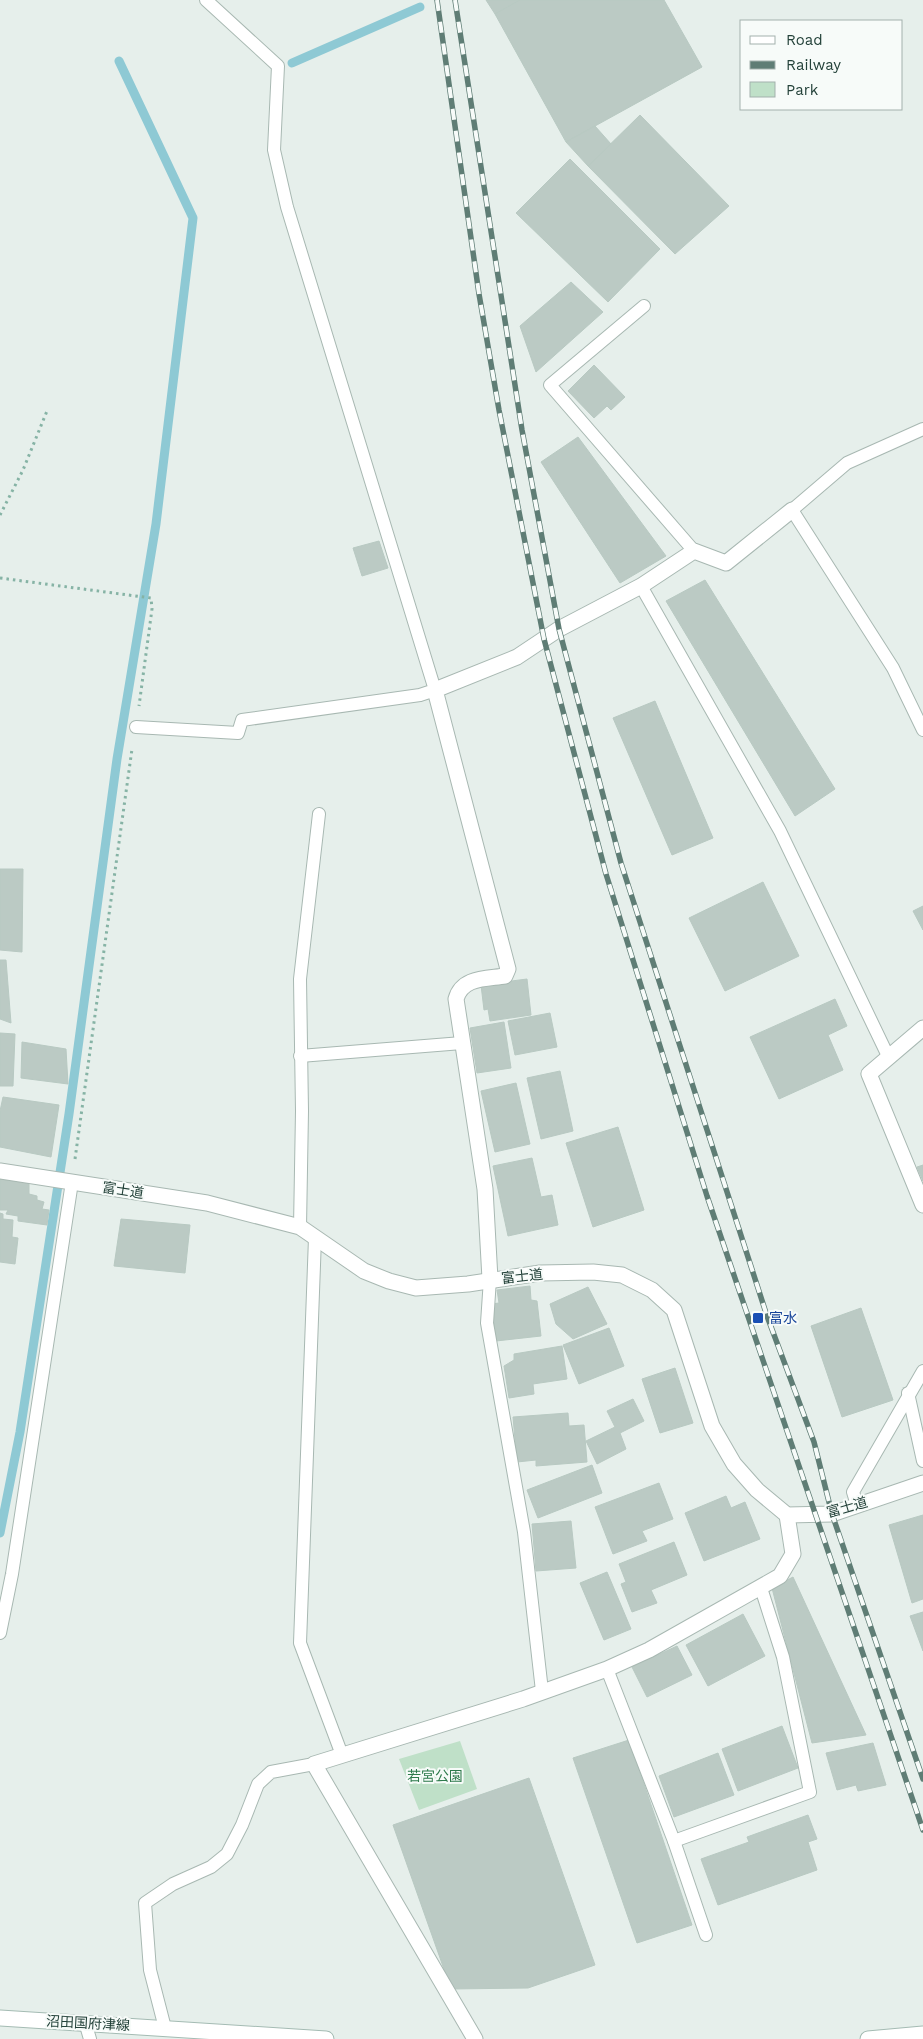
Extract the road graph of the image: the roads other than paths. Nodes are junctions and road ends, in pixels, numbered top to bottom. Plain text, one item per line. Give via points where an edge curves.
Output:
1 (206, 0) edge
2 (644, 306) dead end
3 (923, 428) edge
4 (792, 510) junction
5 (694, 551) junction
6 (641, 586) junction
7 (436, 690) junction
8 (136, 727) road end
9 (923, 730) edge
10 (319, 814) dead end
11 (923, 1028) edge
12 (462, 1043) junction
13 (300, 1056) junction
14 (888, 1056) junction
15 (0, 1171) edge
16 (71, 1181) junction
17 (923, 1205) edge
18 (300, 1227) junction
19 (315, 1238) junction
20 (490, 1279) junction
21 (923, 1371) edge
22 (908, 1393) junction
23 (923, 1461) edge
24 (923, 1483) edge
25 (857, 1505) junction
26 (787, 1515) junction
27 (761, 1588) junction
28 (0, 1633) edge
29 (607, 1669) junction
30 (542, 1691) junction
31 (342, 1755) junction
32 (314, 1764) junction
33 (674, 1841) junction
34 (706, 1935) dead end
35 (0, 2018) edge
36 (85, 2022) junction
37 (165, 2028) junction
38 (923, 2034) edge
39 (90, 2039) edge
40 (326, 2039) edge
41 (474, 2039) edge
42 (868, 2039) edge

1 - 7 lane via 278,66 274,150 287,206
2 - 5 lane via 550,386
3 - 4 lane via 847,463
4 - 5 street via 726,563
4 - 9 lane via 893,668
5 - 6 street
6 - 7 street via 559,629 516,657
6 - 14 lane via 780,831
7 - 8 lane via 242,720 238,733
7 - 12 street via 508,969 505,976 468,982 459,989 456,999
10 - 13 lane via 300,979
11 - 14 street
12 - 13 lane
12 - 20 street via 484,1189
13 - 18 lane
14 - 17 street via 869,1074
15 - 16 street, 富士道
16 - 18 street, 富士道 via 207,1203
16 - 28 lane via 12,1574
18 - 19 street, 富士道
19 - 20 street, 富士道 via 364,1271 416,1288
19 - 31 lane via 300,1643
20 - 26 street, 富士道 via 540,1273 593,1272 622,1275 652,1290 674,1310 712,1426 734,1464 757,1490
20 - 30 lane via 487,1324 524,1532
21 - 22 lane
22 - 23 lane
22 - 25 lane via 853,1492
24 - 25 street, 富士道
25 - 26 street, 富士道 via 832,1514
26 - 27 street via 793,1554 780,1576
27 - 29 street via 649,1650
27 - 33 lane via 783,1657 810,1792
29 - 30 street
29 - 33 lane
30 - 31 street
31 - 32 street
32 - 37 lane via 271,1772 258,1784 227,1854 211,1867 173,1884 145,1903 150,1970
32 - 41 street
33 - 34 lane
35 - 36 street, 沼田国府津線
36 - 37 street, 沼田国府津線
36 - 39 lane
37 - 40 street, 沼田国府津線
38 - 42 street

